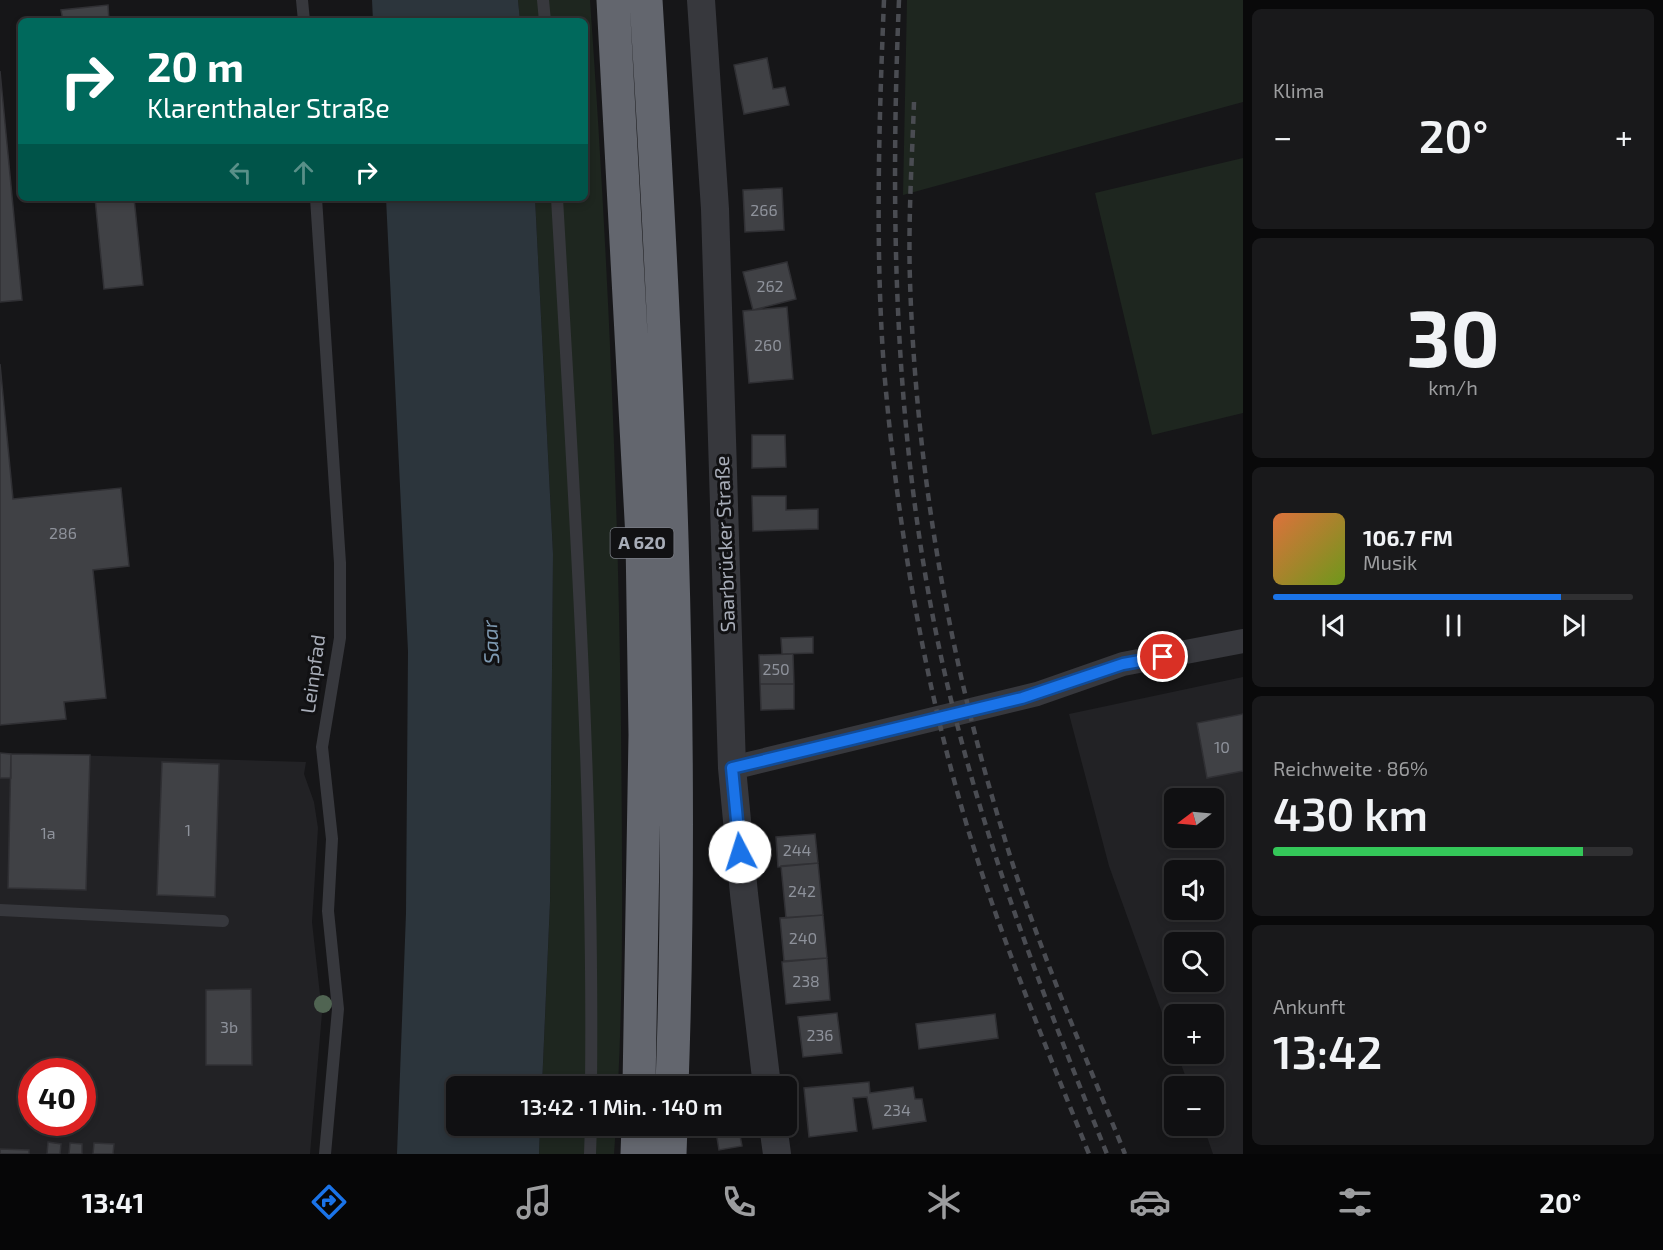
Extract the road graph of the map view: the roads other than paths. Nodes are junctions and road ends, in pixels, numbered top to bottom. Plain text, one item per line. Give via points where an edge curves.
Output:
1 (302, 0) edge
2 (543, 0) edge
3 (613, 0) edge
4 (646, 0) edge
5 (701, 0) edge
6 (304, 18) edge
7 (545, 18) edge
8 (316, 201) edge
9 (557, 201) edge
10 (1243, 641) edge
11 (732, 768) junction
12 (0, 910) edge
13 (223, 921) dead end
14 (591, 1076) edge
15 (639, 1076) edge
16 (672, 1076) edge
17 (766, 1076) edge
18 (591, 1136) edge
19 (638, 1136) edge
20 (671, 1136) edge
21 (775, 1136) edge
22 (325, 1154) edge
23 (590, 1154) edge
24 (637, 1154) edge
25 (670, 1154) edge
26 (777, 1154) edge

1 - 6 lane
2 - 7 lane
3 - 15 highway, A 620 via 642,538 645,747
4 - 16 highway, A 620 via 674,541 677,748
5 - 11 street, Saarbrücker Straße via 715,209
8 - 22 lane, Leinpfad via 340,563 340,638 322,747 332,839 328,911 338,1009
9 - 14 lane via 581,609
10 - 11 street via 1123,664 1037,694
11 - 17 street, Saarbrücker Straße
12 - 13 lane
18 - 23 lane
19 - 24 highway
20 - 25 highway
21 - 26 street

